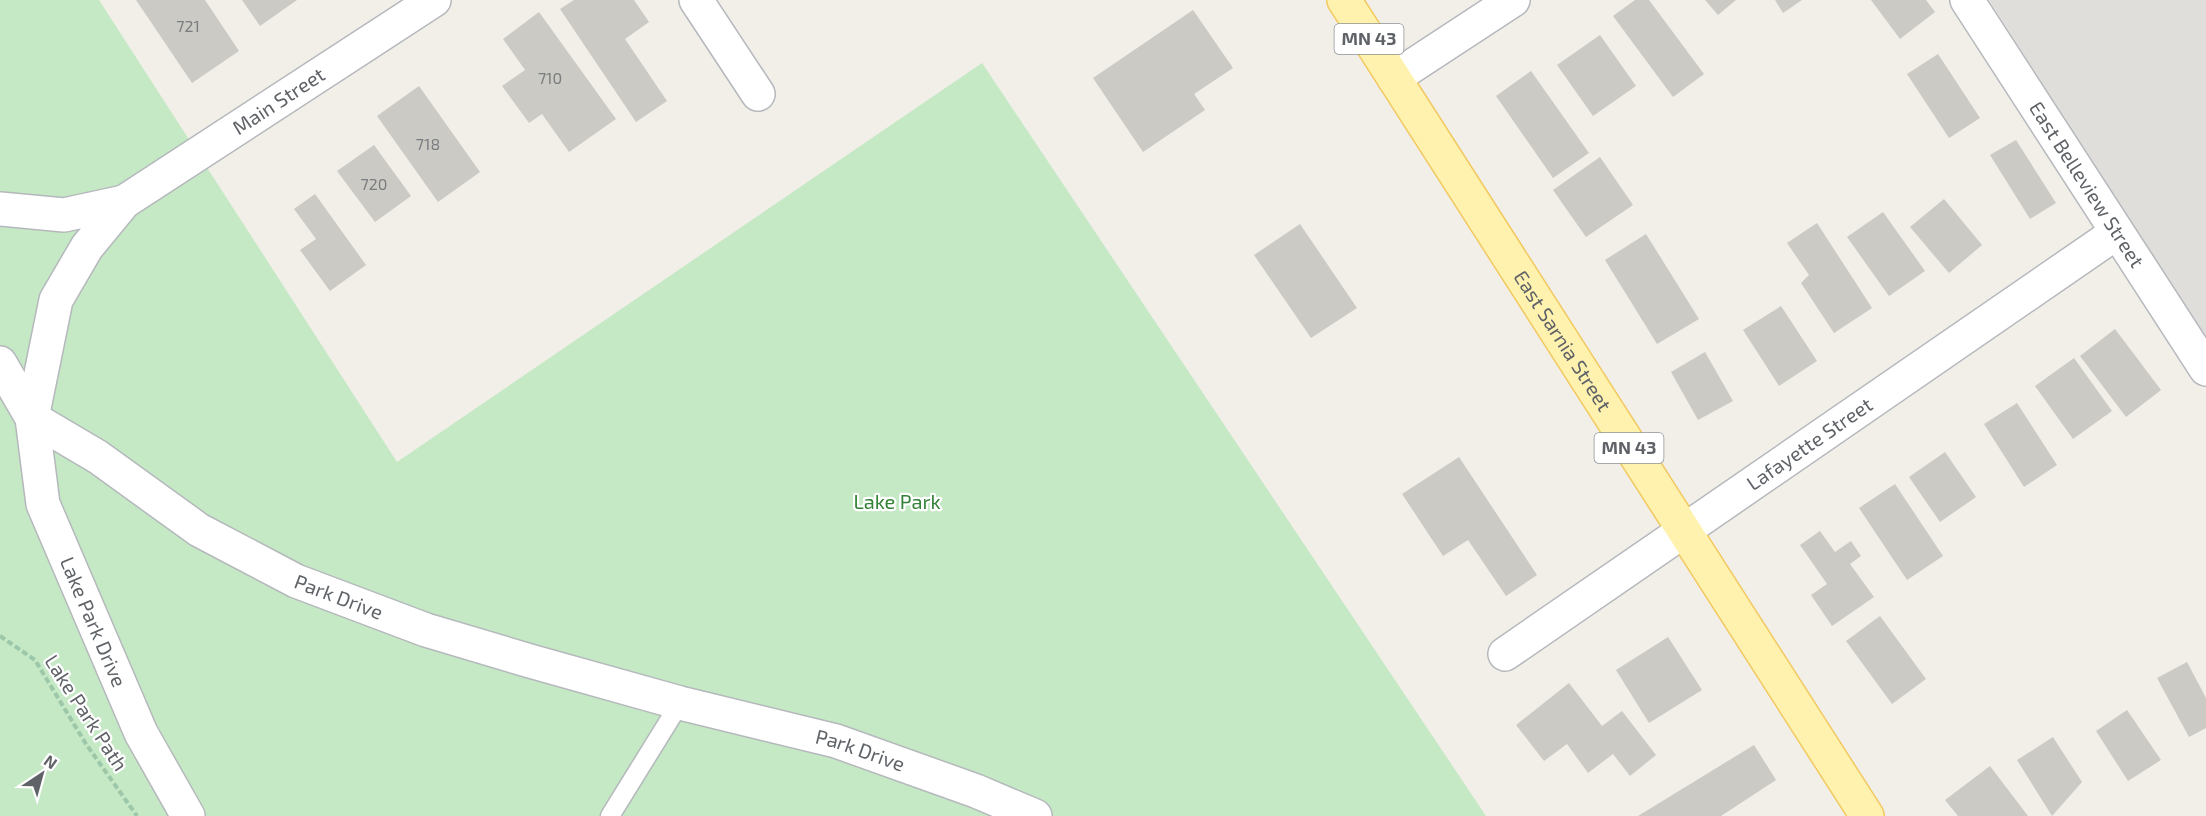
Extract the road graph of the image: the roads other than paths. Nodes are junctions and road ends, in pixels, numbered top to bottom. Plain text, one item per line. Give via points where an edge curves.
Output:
1 (434, 0) edge
2 (696, 0) edge
3 (1344, 0) edge
4 (1514, 0) edge
5 (1967, 0) edge
6 (1394, 78) junction
7 (758, 94) dead end
8 (123, 202) junction
9 (0, 209) edge
10 (2116, 233) junction
11 (0, 363) edge
12 (2206, 369) edge
13 (32, 418) junction
14 (1683, 532) junction
15 (1505, 654) dead end
16 (680, 703) junction
17 (188, 816) edge
18 (610, 816) edge
19 (1035, 816) edge
20 (1867, 816) edge

1 - 8 street, Main Street
2 - 7 street
3 - 6 main road, MN 43
4 - 6 street
5 - 10 street, East Belleview Street
6 - 14 main road, East Sarnia Street / MN 43
8 - 9 street, Main Street via 64,215
8 - 13 street, Main Street via 87,247 56,300
10 - 12 street, East Belleview Street
10 - 14 street, Lafayette Street
11 - 13 street
13 - 16 street, Park Drive via 98,456 198,530 296,581 426,630
13 - 17 street, Lake Park Drive via 43,504 141,733
14 - 15 street, Lafayette Street
14 - 20 main road, East Sarnia Street / MN 43
16 - 18 lane
16 - 19 street, Park Drive via 836,741

